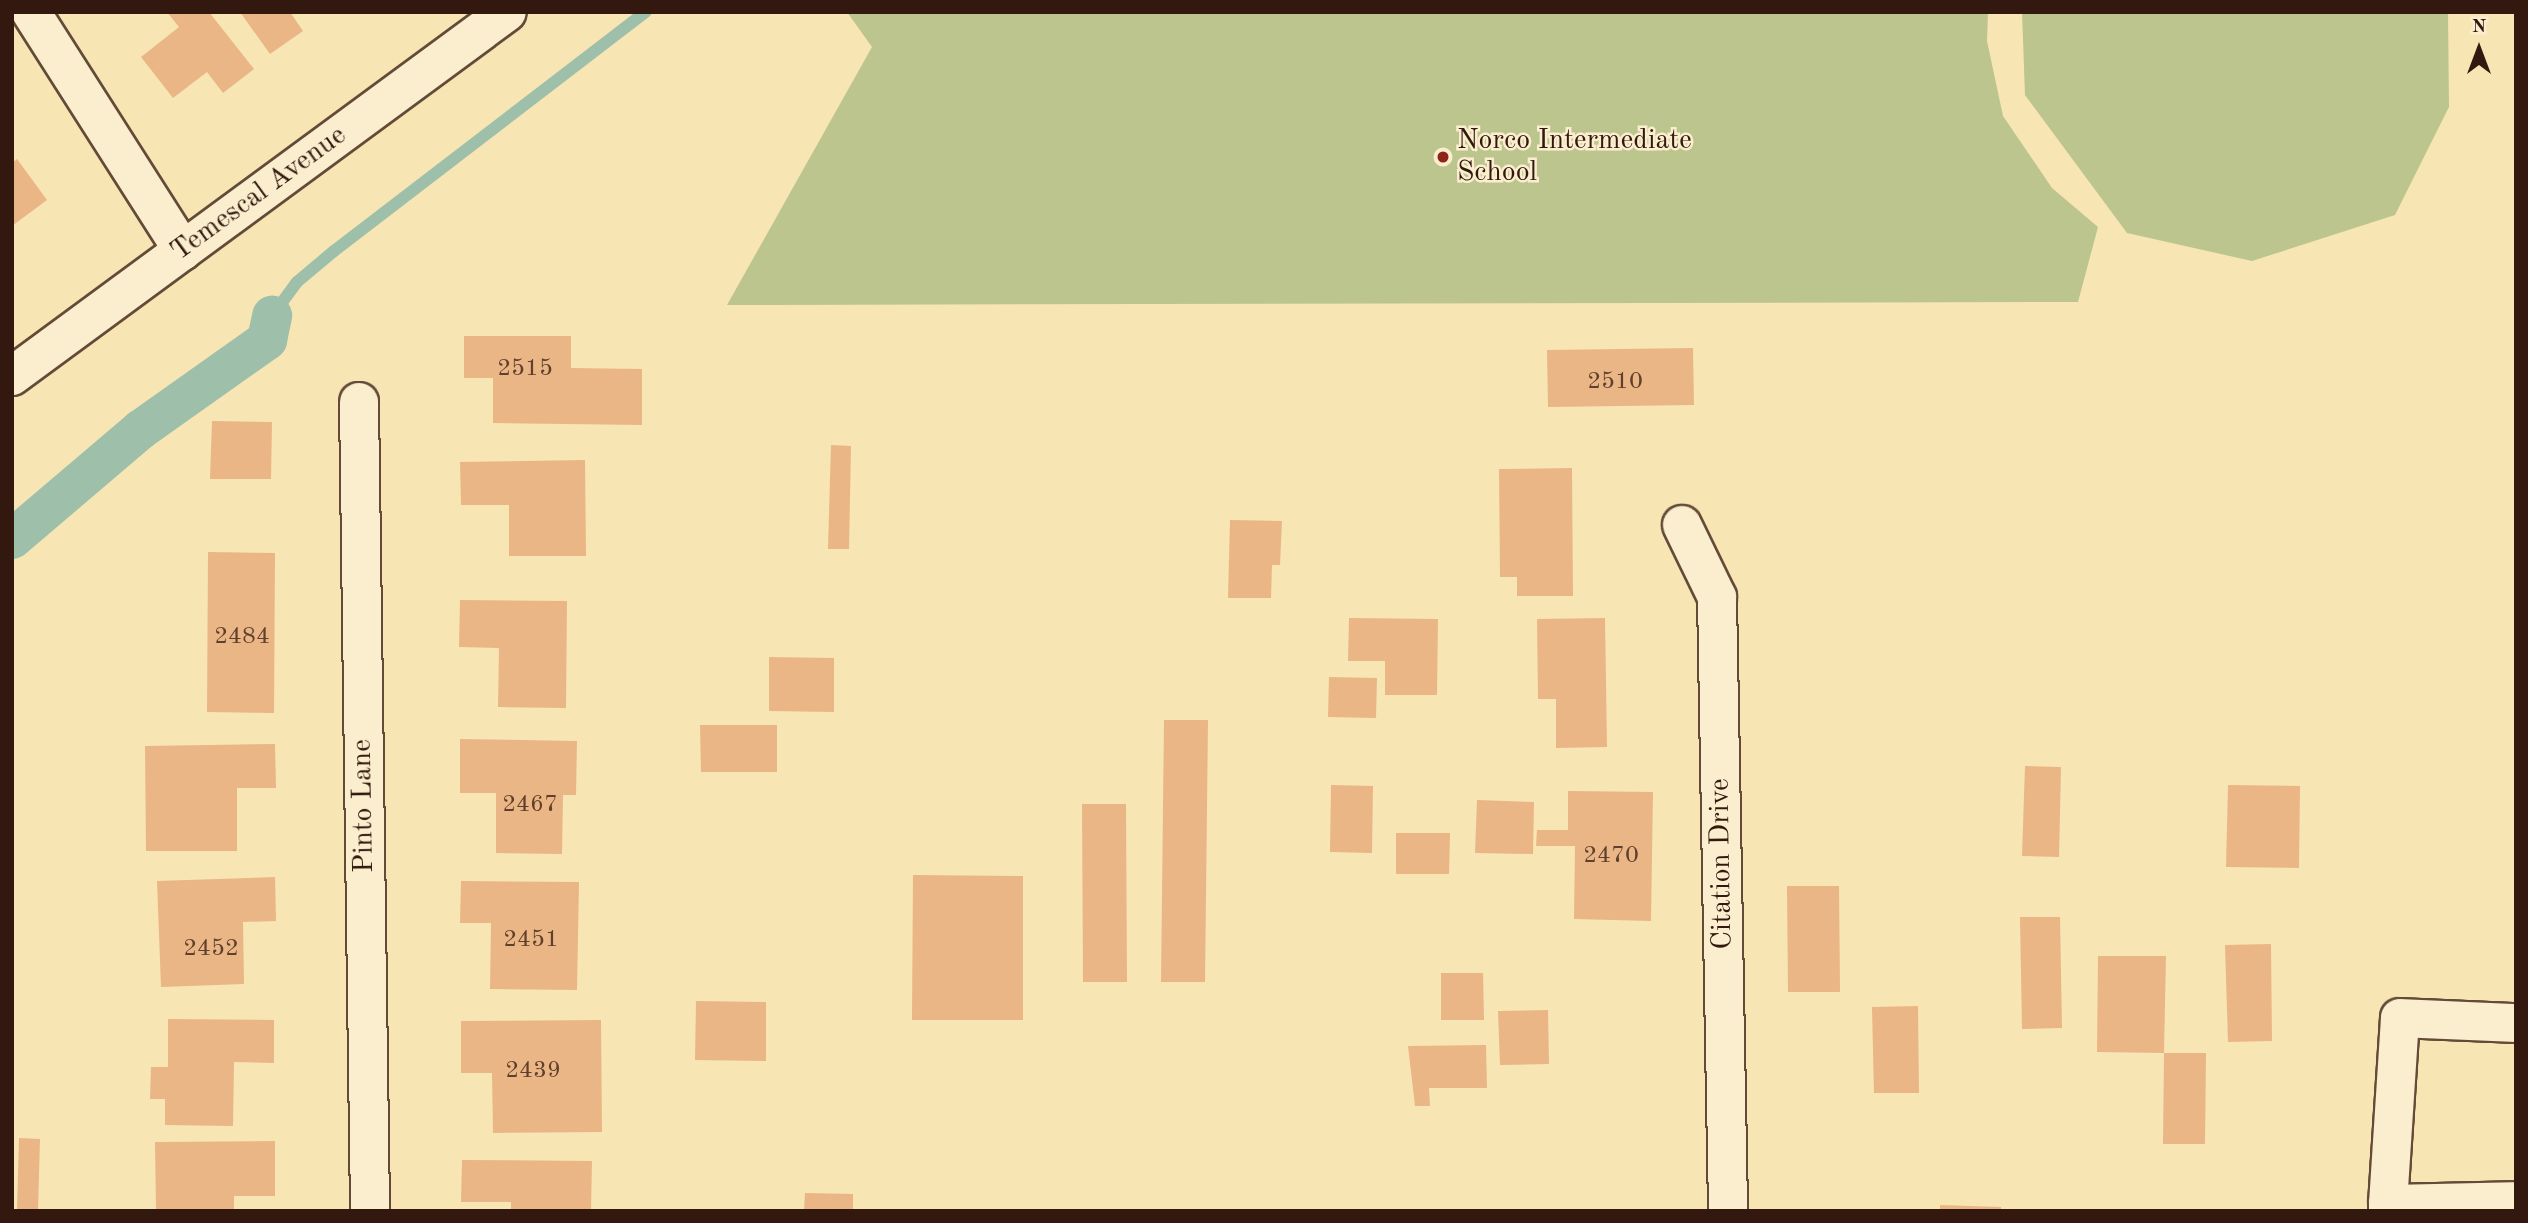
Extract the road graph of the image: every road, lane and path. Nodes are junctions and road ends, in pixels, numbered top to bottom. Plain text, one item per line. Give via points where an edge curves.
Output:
1 (31, 12) edge
2 (507, 12) edge
3 (183, 251) junction
4 (12, 376) edge
5 (359, 402) dead end
6 (1682, 524) dead end
7 (2516, 1023) edge
8 (2516, 1201) edge
9 (2388, 1208) edge
10 (370, 1211) edge
11 (1728, 1211) edge

1 - 3 street
2 - 3 street, Temescal Avenue
3 - 4 street, Temescal Avenue
5 - 10 street, Pinto Lane
6 - 11 street, Citation Drive via 1717,597
7 - 9 street via 2400,1018
8 - 9 street

